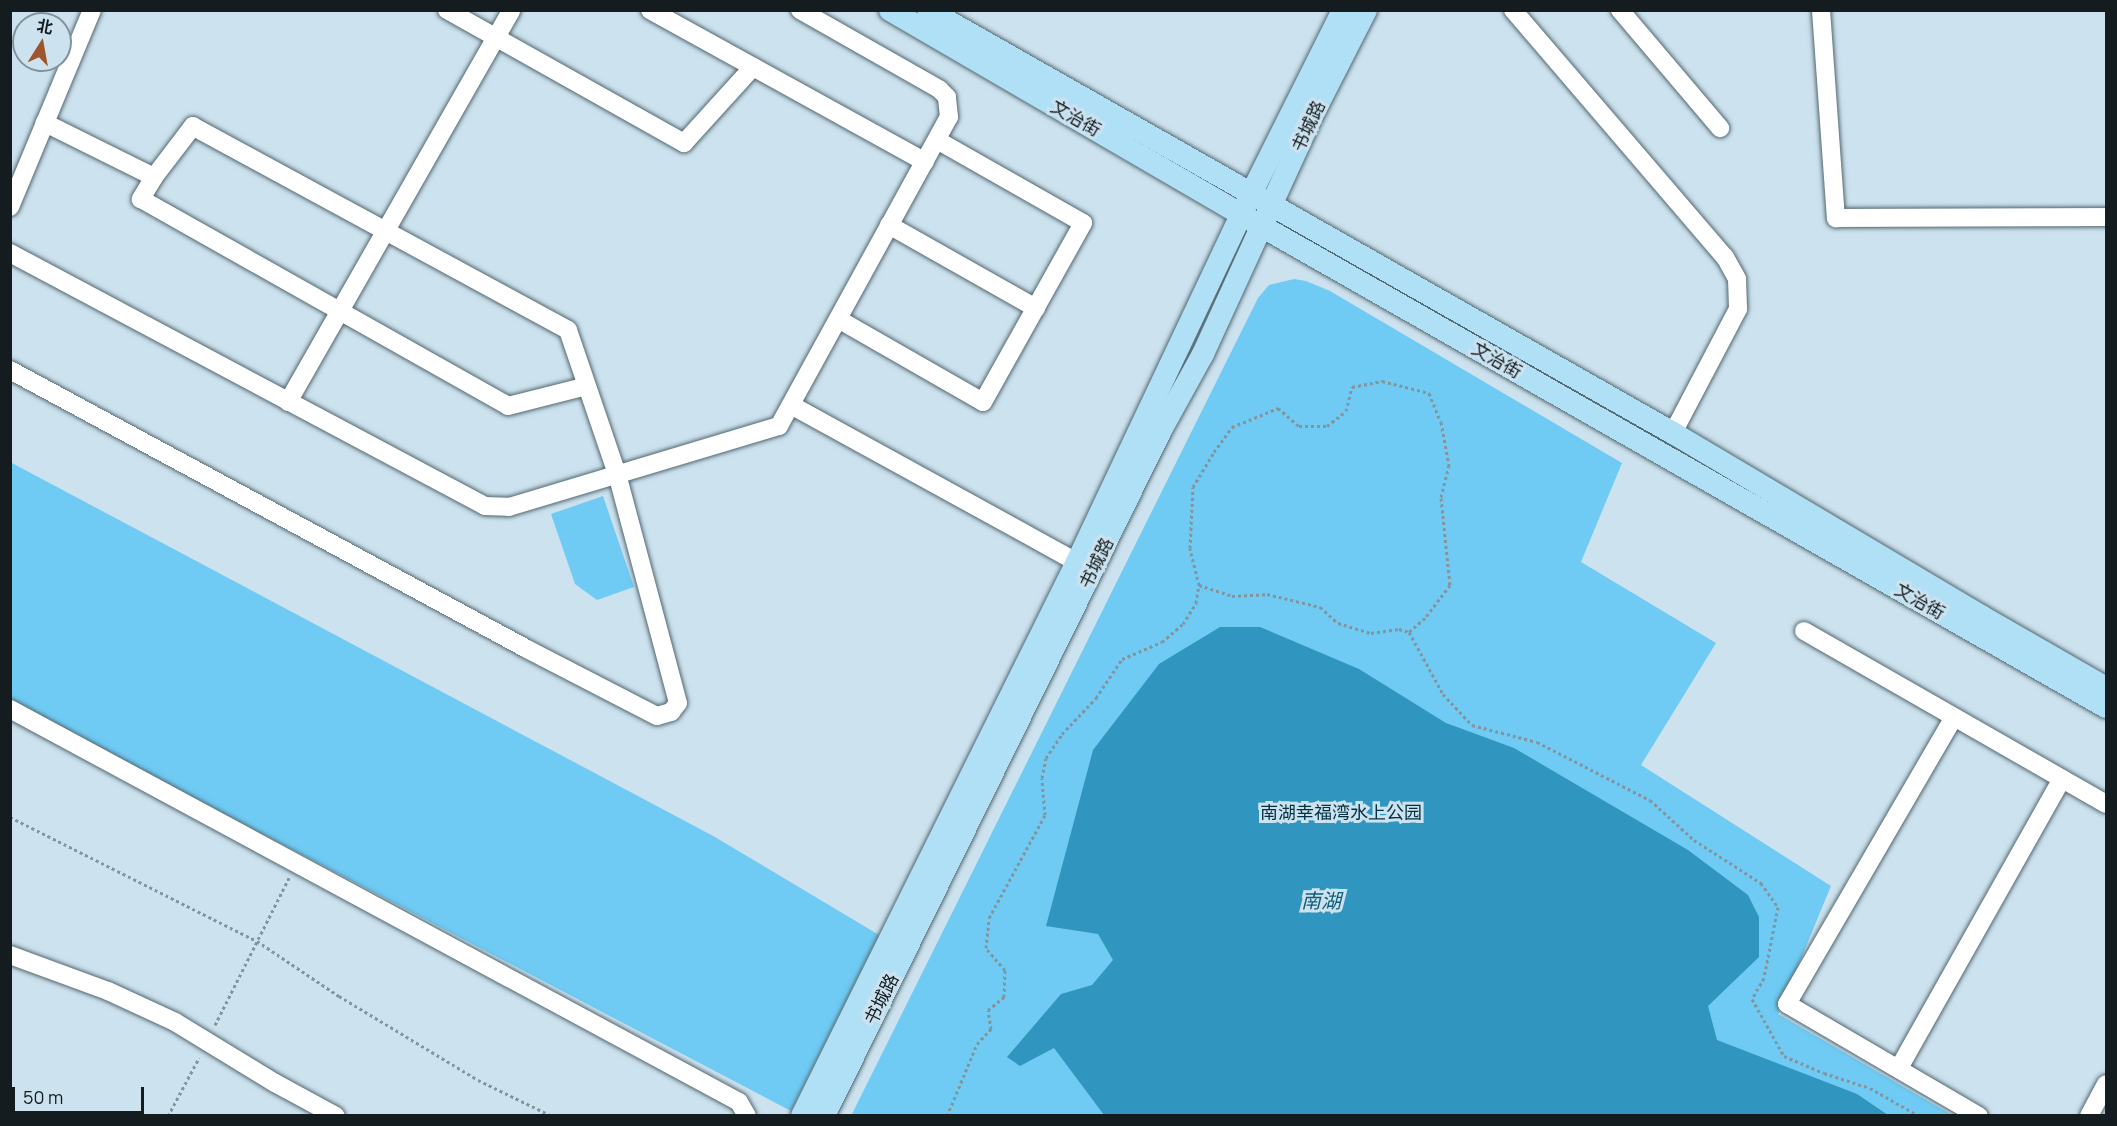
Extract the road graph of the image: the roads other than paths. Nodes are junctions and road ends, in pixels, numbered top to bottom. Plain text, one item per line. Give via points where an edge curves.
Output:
1 (92, 10) edge
2 (447, 10) edge
3 (512, 10) edge
4 (650, 10) edge
5 (800, 10) edge
6 (890, 10) edge
7 (928, 10) edge
8 (1343, 10) edge
9 (1366, 10) edge
10 (1513, 10) edge
11 (1620, 10) edge
12 (1821, 10) edge
13 (496, 38) junction
14 (753, 67) junction
15 (45, 123) junction
16 (1720, 128) dead end
17 (937, 140) junction
18 (924, 162) junction
19 (154, 177) junction
20 (1246, 205) junction
21 (10, 207) edge
22 (1267, 216) junction
23 (2106, 217) edge
24 (889, 225) junction
25 (386, 231) junction
26 (10, 253) edge
27 (1036, 308) junction
28 (340, 311) junction
29 (838, 319) junction
30 (10, 370) edge
31 (587, 386) junction
32 (288, 402) junction
33 (790, 405) junction
34 (1673, 433) junction
35 (617, 474) junction
36 (1077, 562) junction
37 (1803, 631) dead end
38 (2106, 688) edge
39 (2106, 707) edge
40 (10, 709) edge
41 (1954, 717) junction
42 (2062, 779) junction
43 (2106, 804) edge
44 (10, 955) edge
45 (1899, 1068) junction
46 (2106, 1084) edge
47 (336, 1116) edge
48 (747, 1116) edge
49 (802, 1116) edge
50 (824, 1116) edge
51 (1979, 1116) edge
52 (2089, 1116) edge

1 - 15 street
2 - 13 street
3 - 13 street
4 - 14 street
5 - 17 street via 939,89 947,97 949,117
6 - 20 main road, 文治街
7 - 20 main road, 文治街
8 - 20 main road, 书城路
9 - 22 main road, 书城路
10 - 34 street via 1725,257 1737,279 1738,309
11 - 16 street
12 - 23 street via 1836,218
13 - 14 street via 684,143
13 - 25 street
14 - 18 street
15 - 19 street
15 - 21 street
17 - 18 street
17 - 27 street via 1083,223
18 - 24 street
19 - 25 street via 193,126
19 - 28 street via 141,200
20 - 22 main road, 文治街
20 - 36 main road, 书城路
22 - 34 main road, 文治街
22 - 39 main road, 文治街
22 - 50 main road, 书城路 via 1203,354 1161,430
24 - 27 street
24 - 29 street
25 - 28 street
25 - 31 street via 568,330
26 - 32 street
27 - 29 street via 983,402
28 - 31 street via 508,406
28 - 32 street
29 - 33 street
30 - 35 street via 657,716 671,712 678,703
31 - 35 street
32 - 35 street via 485,506 509,507
33 - 35 street via 779,426
33 - 36 street
34 - 38 main road, 文治街
36 - 49 main road, 书城路
37 - 41 street
40 - 48 street via 739,1102
41 - 42 street
41 - 45 street via 1787,1004
42 - 43 street
42 - 45 street
44 - 47 street via 108,991 175,1022
45 - 51 street
46 - 52 street

